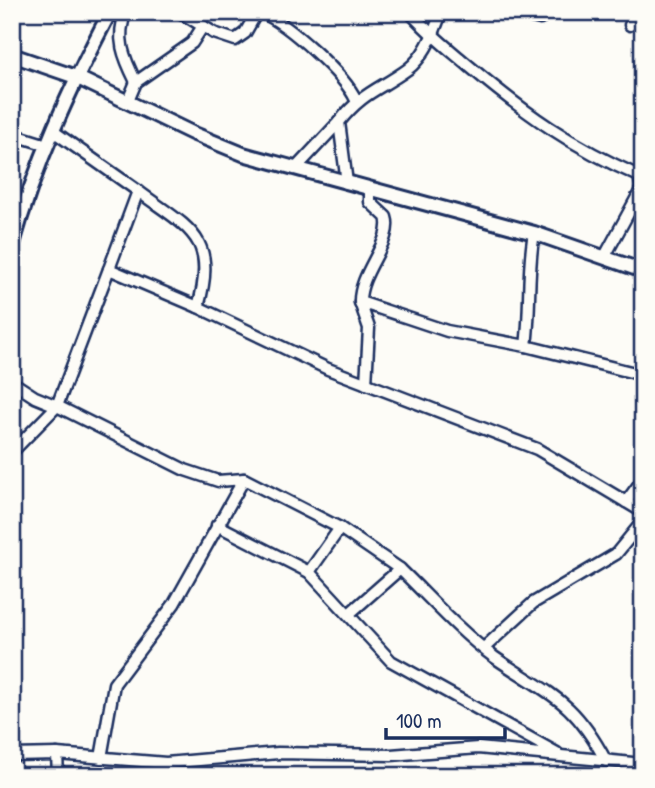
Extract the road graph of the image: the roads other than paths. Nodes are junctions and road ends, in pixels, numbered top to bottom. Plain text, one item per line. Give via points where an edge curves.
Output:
1 (110, 12) edge
2 (126, 12) edge
3 (180, 12) edge
4 (285, 12) edge
5 (410, 12) edge
6 (441, 12) edge
7 (511, 12) edge
8 (641, 12) edge
9 (262, 13) edge
10 (540, 19) dead end
11 (630, 24) dead end
12 (202, 26) junction
13 (432, 36) junction
14 (12, 55) edge
15 (76, 77) junction
16 (136, 82) junction
17 (356, 100) junction
18 (128, 101) junction
19 (339, 122) junction
20 (53, 131) junction
21 (12, 134) edge
22 (47, 145) junction
23 (295, 169) junction
24 (347, 183) junction
25 (370, 188) junction
26 (138, 191) junction
27 (534, 233) junction
28 (12, 247) edge
29 (605, 256) junction
30 (108, 269) junction
31 (643, 271) edge
32 (360, 302) junction
33 (198, 307) junction
34 (526, 346) junction
35 (643, 374) edge
36 (12, 382) edge
37 (366, 383) junction
38 (57, 406) junction
39 (12, 452) edge
40 (643, 478) edge
41 (244, 479) junction
42 (626, 502) junction
43 (643, 512) edge
44 (643, 521) edge
45 (217, 525) junction
46 (340, 528) junction
47 (400, 569) junction
48 (309, 572) junction
49 (350, 613) junction
50 (484, 648) junction
51 (57, 754) junction
52 (12, 755) edge
53 (561, 755) junction
54 (101, 758) junction
55 (606, 761) junction
56 (622, 762) junction
57 (643, 764) edge
58 (58, 776) edge
59 (626, 776) edge

1 - 15 street
2 - 16 street via 119,30 121,44
3 - 12 street
4 - 9 street
5 - 13 street
6 - 13 street
7 - 10 street
8 - 11 street
9 - 12 street via 235,40
9 - 17 street via 303,40 347,83
12 - 16 street via 192,43
13 - 17 street via 408,69
13 - 29 street via 572,144 639,176 642,188
14 - 15 street
15 - 18 street
15 - 20 street
16 - 18 street
17 - 19 street
18 - 23 street via 219,145
19 - 23 street
19 - 24 street
20 - 22 street
20 - 26 street
21 - 22 street
22 - 28 street
23 - 24 street
24 - 25 street
25 - 27 street
25 - 32 street via 370,202 386,217 388,232 363,278
26 - 30 street
26 - 33 street via 187,227 201,246 206,279
27 - 29 street
27 - 34 street
29 - 31 street
30 - 33 street
30 - 38 street
32 - 34 street via 447,331
32 - 37 street via 369,328
33 - 37 street
34 - 35 street
36 - 38 street
37 - 42 street via 537,449
38 - 39 street
38 - 41 street via 185,470 218,481
40 - 42 street
41 - 45 street
41 - 46 street
42 - 43 street
44 - 50 street via 616,554 533,603
45 - 48 street
45 - 54 street via 174,604 114,684
46 - 47 street
46 - 48 street
47 - 49 street
47 - 50 street
48 - 49 street
49 - 53 street via 391,661
50 - 55 street via 561,699 590,732
51 - 52 street
51 - 54 street
51 - 58 street
53 - 54 street via 478,748 391,755 278,753 166,763
53 - 55 street
55 - 56 street
56 - 57 street
56 - 59 street

